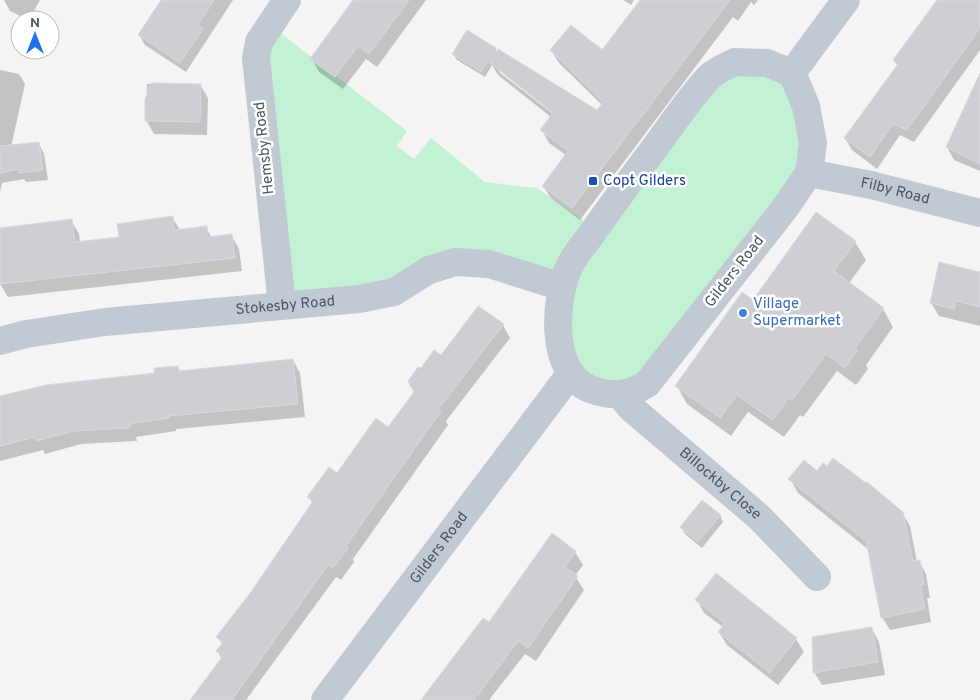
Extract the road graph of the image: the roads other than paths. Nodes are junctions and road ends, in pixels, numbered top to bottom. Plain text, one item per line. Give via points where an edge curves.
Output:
1 (287, 0) edge
2 (846, 0) edge
3 (792, 73) junction
4 (809, 173) junction
5 (980, 213) edge
6 (562, 287) junction
7 (282, 305) junction
8 (0, 341) edge
9 (571, 373) junction
10 (620, 395) junction
11 (817, 577) dead end
12 (325, 700) edge

1 - 7 street, Hemsby Road via 259,42 256,58
2 - 3 street
3 - 4 street, Gilders Road via 806,106 813,143
3 - 6 street via 767,63 735,62 710,76 571,262
4 - 5 street, Filby Road
4 - 10 street, Gilders Road via 647,384 634,392
6 - 7 street, Stokesby Road via 489,264 455,262 429,270 394,292 359,299
6 - 9 street via 559,344
7 - 8 street, Stokesby Road via 105,322
9 - 10 street via 586,387 604,394
9 - 12 street, Gilders Road
10 - 11 street, Billockby Close via 631,408 759,517

